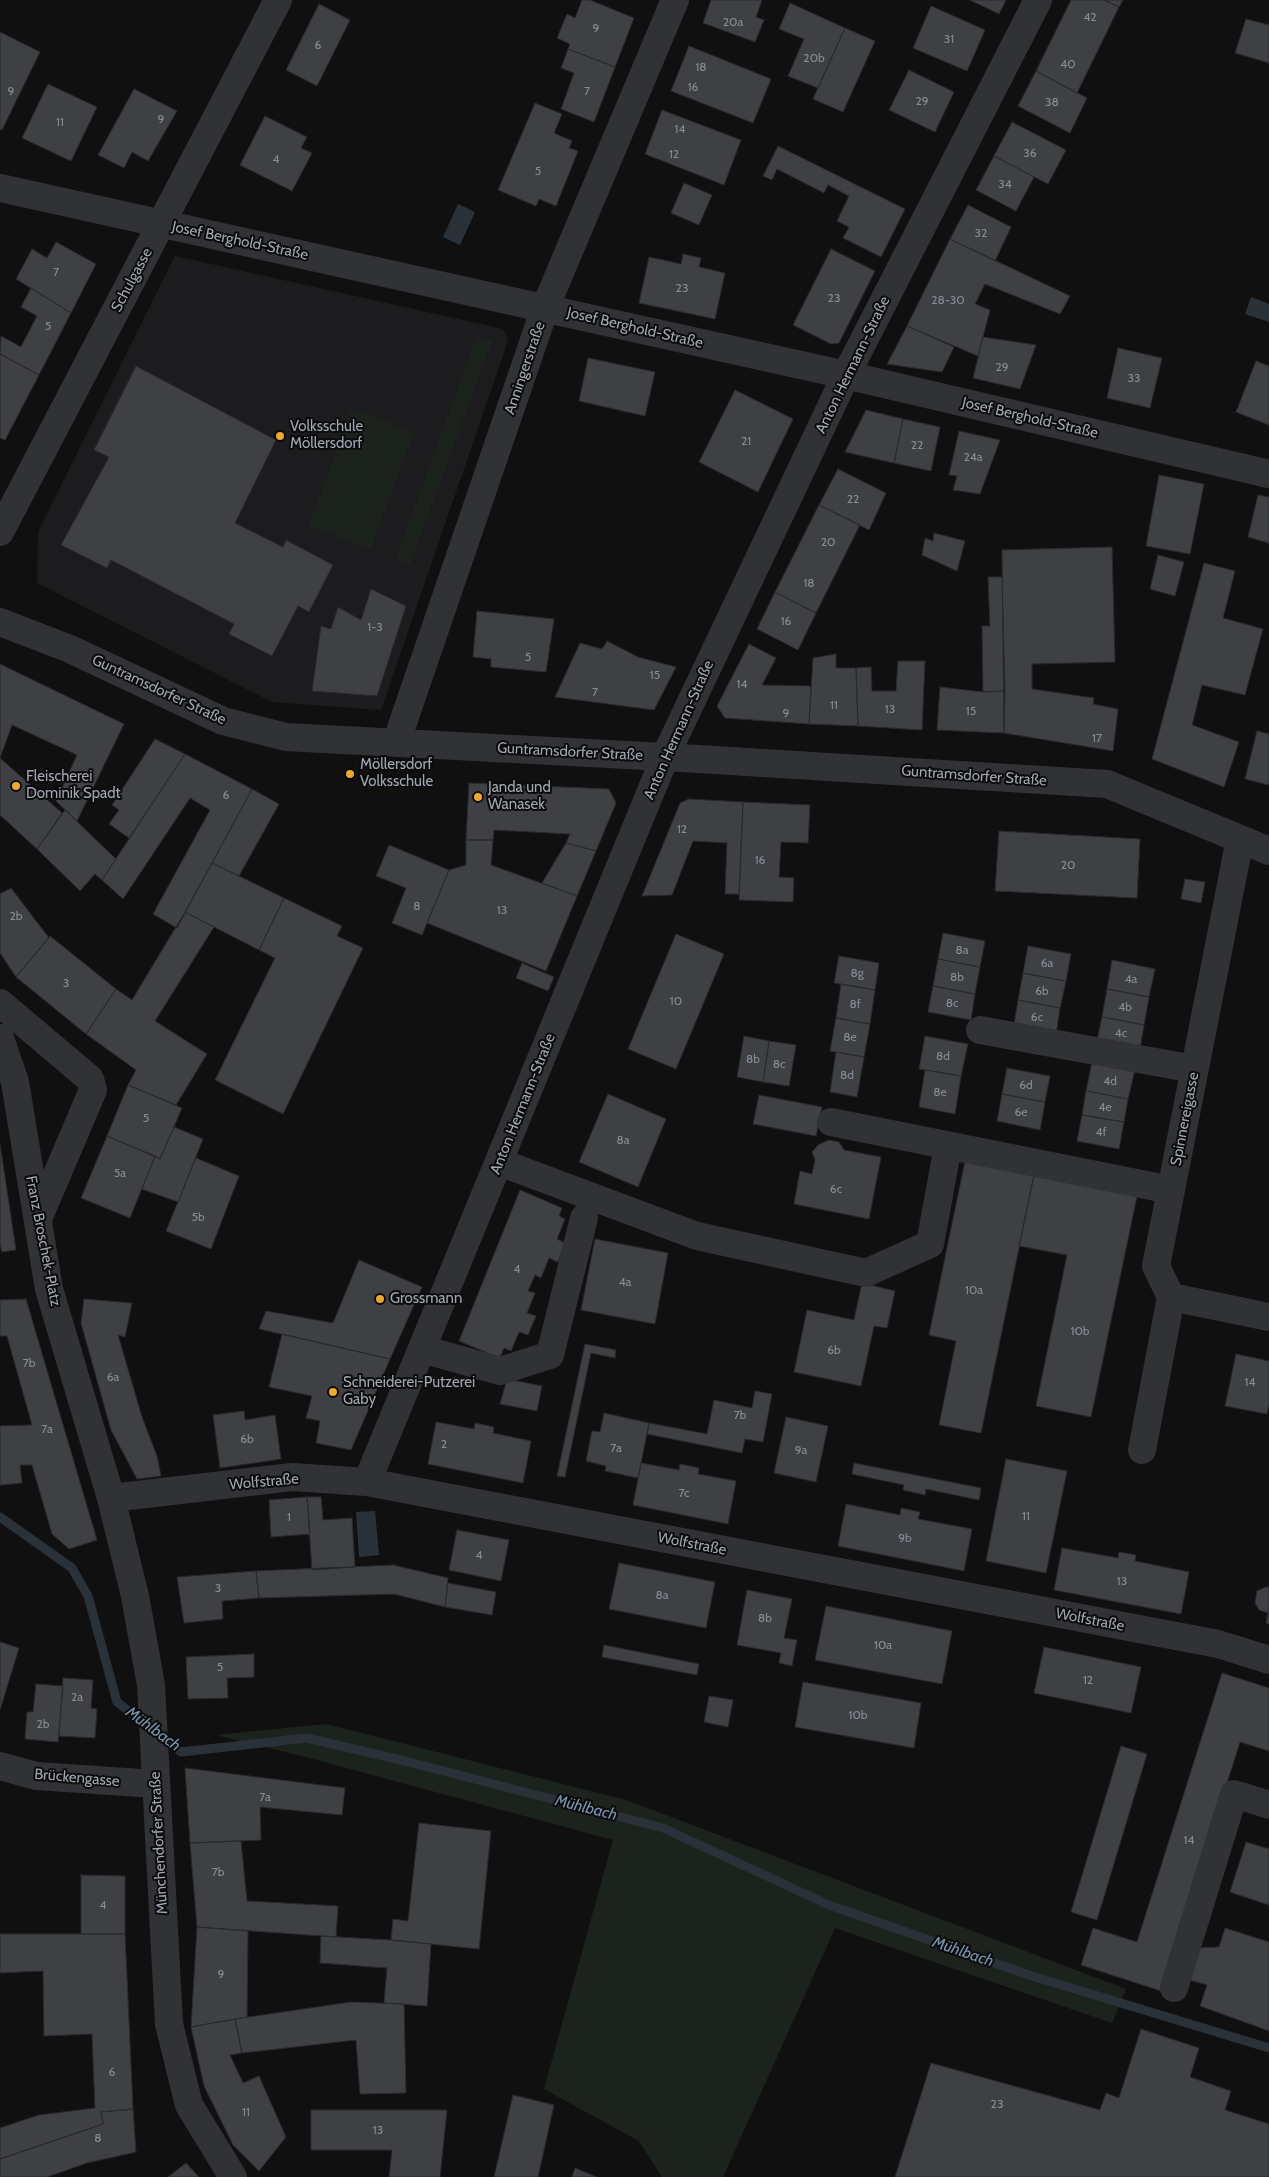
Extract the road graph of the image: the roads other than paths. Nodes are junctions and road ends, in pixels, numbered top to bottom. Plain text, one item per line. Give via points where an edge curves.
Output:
1 (278, 0) edge
2 (675, 0) edge
3 (1038, 0) edge
4 (0, 188) edge
5 (162, 224) junction
6 (545, 308) junction
7 (846, 375) junction
8 (1269, 474) edge
9 (0, 532) edge
10 (0, 622) edge
11 (396, 743) junction
12 (665, 757) junction
13 (1240, 839) junction
14 (1269, 850) edge
15 (0, 1003) edge
16 (980, 1030) dead end
17 (0, 1038) edge
18 (1194, 1069) junction
19 (831, 1122) dead end
20 (948, 1146) junction
21 (499, 1162) junction
22 (1171, 1190) junction
23 (584, 1218) dead end
24 (38, 1219) junction
25 (1171, 1297) junction
26 (1269, 1317) edge
27 (422, 1349) junction
28 (1142, 1450) dead end
29 (367, 1482) junction
30 (111, 1498) junction
31 (1269, 1660) edge
32 (0, 1766) edge
33 (156, 1784) junction
34 (1269, 1805) edge
35 (1174, 1988) dead end
36 (233, 2177) edge

1 - 5 street, Schulgasse
2 - 6 street, Anningerstraße
3 - 7 street, Anton Hermann-Straße
4 - 5 street, Josef Berghold-Straße
5 - 6 street, Josef Berghold-Straße
5 - 9 street, Schulgasse
6 - 7 street, Josef Berghold-Straße
6 - 11 street, Anningerstraße
7 - 8 street, Josef Berghold-Straße
7 - 12 street, Anton Hermann-Straße
10 - 11 street, Guntramsdorfer Straße via 70,649 223,722 286,737
11 - 12 street, Guntramsdorfer Straße
12 - 13 street, Guntramsdorfer Straße via 1107,784
12 - 21 street, Anton Hermann-Straße
13 - 14 street, Guntramsdorfer Straße
13 - 18 street, Spinnereigasse
15 - 24 street via 90,1079 93,1090
16 - 18 street
17 - 24 street, Franz Broschek-Platz via 15,1082
18 - 22 street, Spinnereigasse
19 - 20 street
20 - 21 street via 930,1244 866,1273 697,1236
20 - 22 street
21 - 27 street, Anton Hermann-Straße
22 - 25 street, Spinnereigasse via 1156,1266
23 - 27 street via 550,1355 500,1371
24 - 30 street, Franz Broschek-Platz via 49,1288
25 - 26 street
25 - 28 street
27 - 29 street, Anton Hermann-Straße
29 - 30 street, Wolfstraße via 292,1477
29 - 31 street, Wolfstraße via 1218,1644
30 - 33 street, Münchendorfer Straße via 136,1596 151,1685
32 - 33 street, Brückengasse via 36,1776
33 - 36 street, Münchendorfer Straße via 170,2024 189,2105
34 - 35 street via 1234,1794

